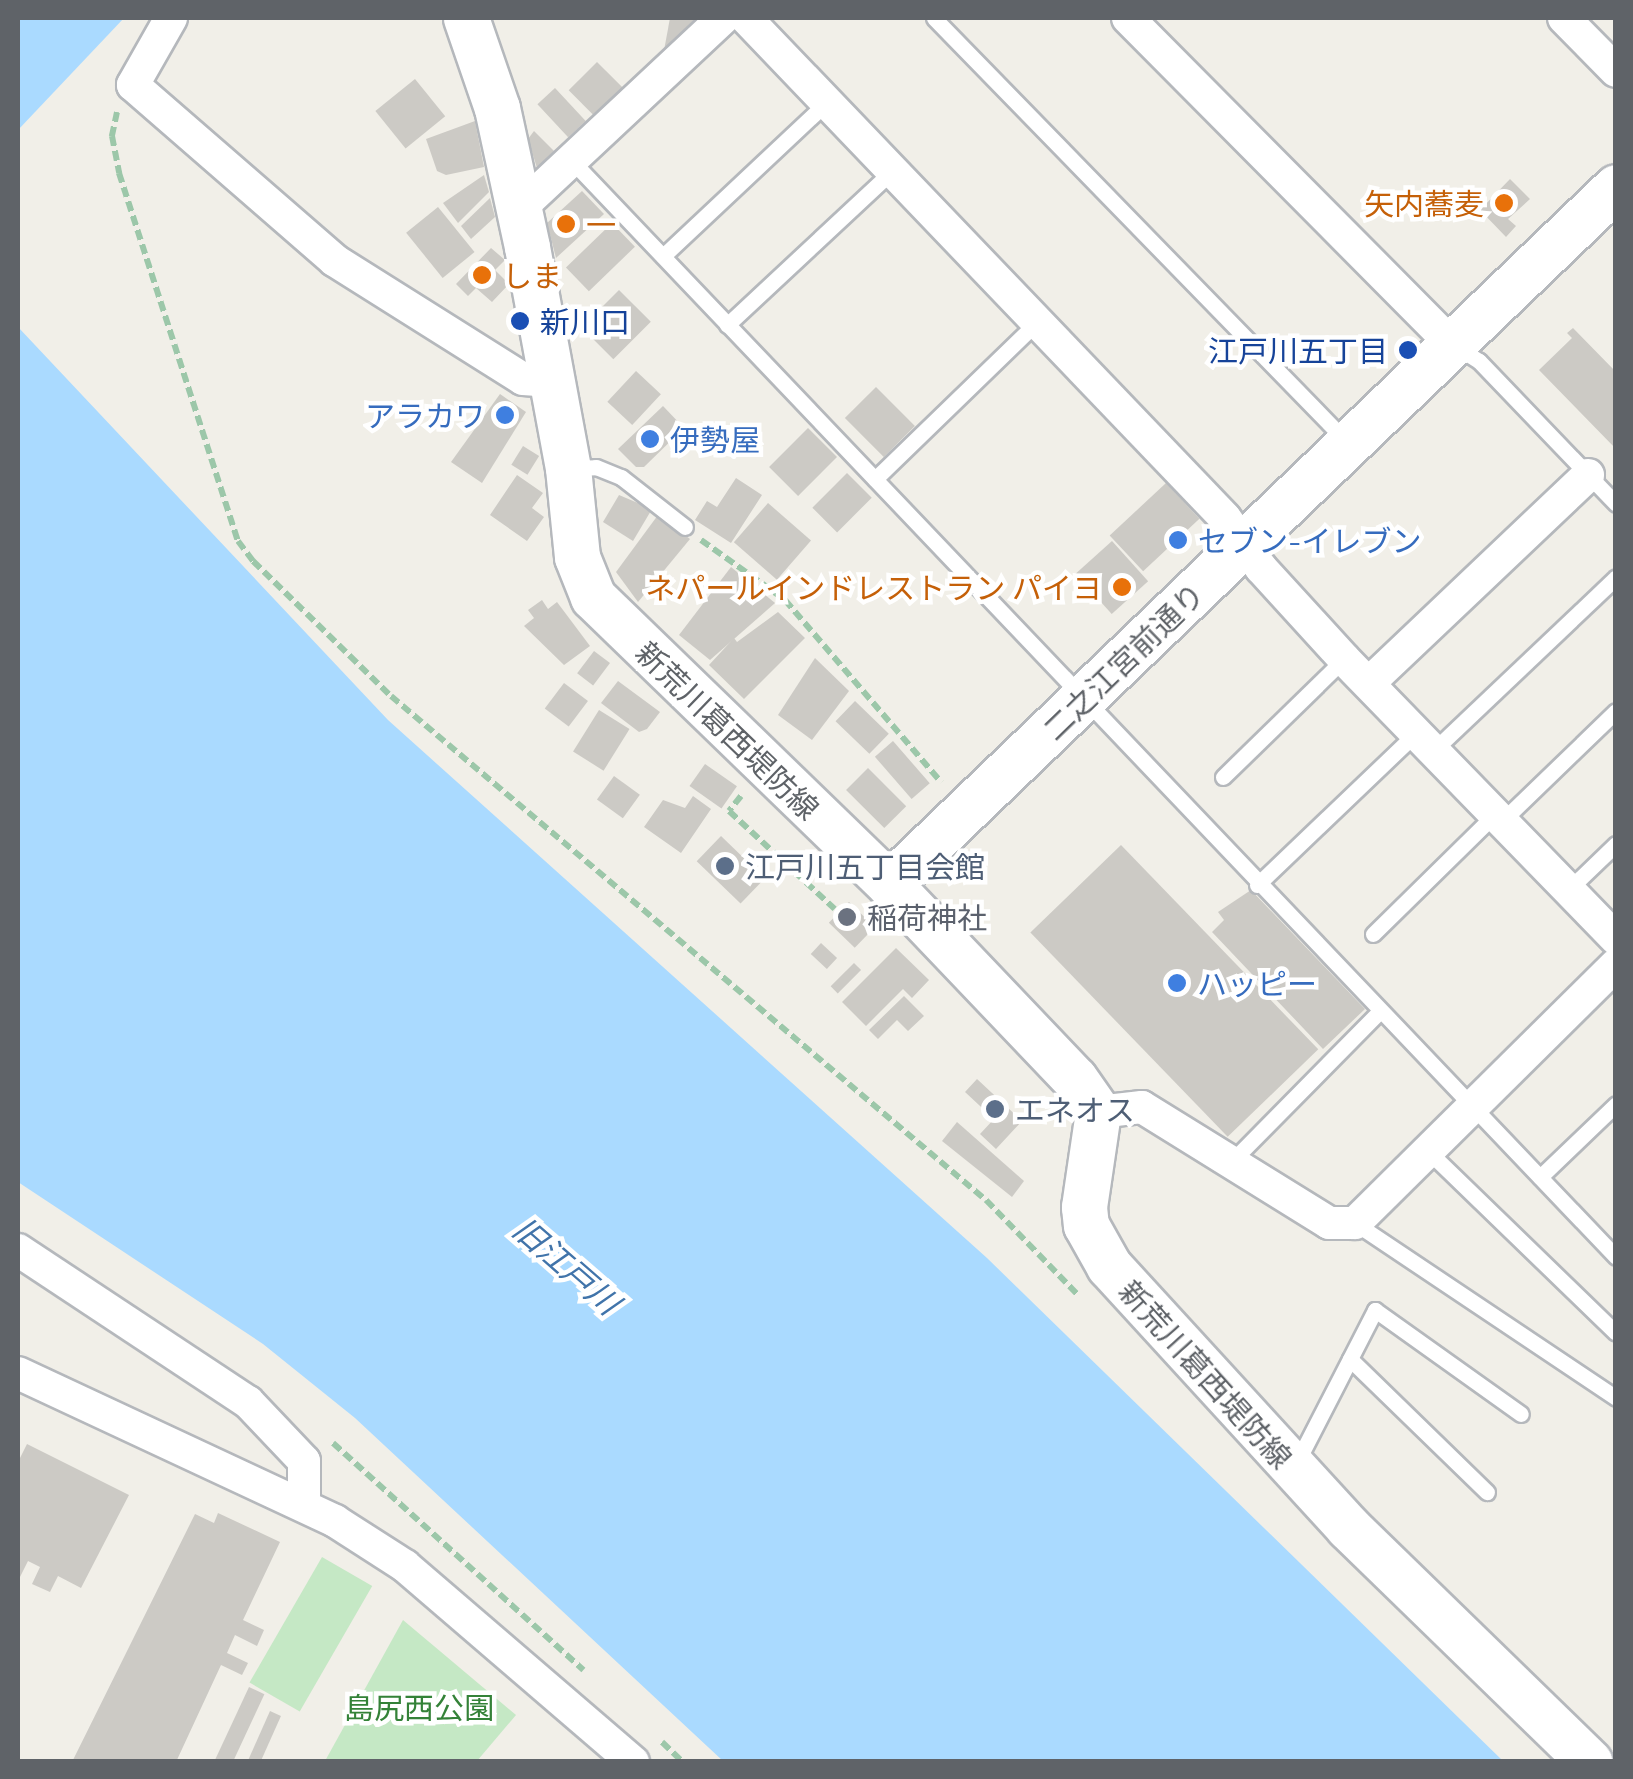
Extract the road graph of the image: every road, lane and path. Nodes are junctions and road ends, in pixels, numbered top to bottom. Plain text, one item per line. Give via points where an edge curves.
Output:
1 (171, 18) edge
2 (723, 18) edge
3 (746, 18) edge
4 (934, 18) edge
5 (1128, 18) edge
6 (1564, 18) edge
7 (475, 25) edge
8 (1616, 70) edge
9 (133, 85) junction
10 (826, 102) junction
11 (570, 160) junction
12 (891, 172) junction
13 (1616, 187) edge
14 (518, 210) junction
15 (662, 256) junction
16 (1036, 323) junction
17 (726, 325) junction
18 (1452, 344) junction
19 (553, 381) junction
20 (1348, 443) junction
21 (568, 468) junction
22 (1588, 475) junction
23 (875, 479) junction
24 (1616, 504) edge
25 (680, 524) joint
26 (1242, 546) junction
27 (1616, 577) edge
28 (1344, 658) junction
29 (1369, 683) junction
30 (1085, 698) junction
31 (1616, 711) edge
32 (1425, 742) junction
33 (1224, 777) dead end
34 (741, 796) dead end
35 (965, 809) junction
36 (1498, 818) junction
37 (1616, 844) edge
38 (889, 884) junction
39 (1257, 885) junction
40 (1569, 889) junction
41 (834, 909) dead end
42 (1613, 932) edge
43 (1372, 934) dead end
44 (1616, 965) edge
45 (1379, 1012) junction
46 (1468, 1104) junction
47 (1616, 1104) edge
48 (1098, 1112) junction
49 (1426, 1148) junction
50 (1232, 1161) junction
51 (1540, 1177) junction
52 (1355, 1223) junction
53 (1616, 1232) edge
54 (1602, 1244) junction
55 (18, 1250) edge
56 (1616, 1257) edge
57 (1081, 1298) dead end
58 (1616, 1333) edge
59 (1350, 1359) junction
60 (18, 1373) edge
61 (1616, 1398) edge
62 (1521, 1414) dead end
63 (324, 1434) dead end
64 (1292, 1468) junction
65 (1487, 1492) dead end
66 (304, 1505) junction
67 (597, 1683) dead end
68 (654, 1735) dead end
69 (633, 1762) edge
70 (684, 1762) edge
71 (1590, 1762) edge

1 - 9 street
2 - 11 street
3 - 10 street
4 - 20 lane
5 - 18 street
6 - 8 street
7 - 14 main road, 新荒川葛西堤防線
9 - 19 street via 334,260 523,379
9 - 57 path via 114,124 119,172 238,541 252,561 391,696 986,1200
10 - 12 street
10 - 15 lane
11 - 14 street
11 - 15 lane
12 - 16 street
12 - 17 lane
13 - 18 main road, 二之江宮前通り
14 - 19 main road, 新荒川葛西堤防線
15 - 17 lane
16 - 23 lane
16 - 26 street via 1225,518
17 - 23 lane
18 - 20 main road, 二之江宮前通り
18 - 22 lane via 1479,360
19 - 21 main road, 新荒川葛西堤防線
20 - 26 main road, 二之江宮前通り
21 - 25 lane via 596,467 621,477
21 - 38 main road, 新荒川葛西堤防線 via 577,557 593,598
22 - 24 lane
22 - 29 street
23 - 30 lane
25 - 35 path via 785,600
26 - 28 street
26 - 30 main road, 二之江宮前通り
27 - 32 lane
28 - 29 street
28 - 33 lane
29 - 32 street
30 - 35 main road, 二之江宮前通り
30 - 39 lane
31 - 36 lane
32 - 36 street
32 - 39 lane
34 - 41 path via 729,811
35 - 38 main road, 二之江宮前通り
36 - 40 street
36 - 43 lane
37 - 40 lane
38 - 48 main road, 新荒川葛西堤防線 via 1075,1078
39 - 45 lane
40 - 42 street
44 - 46 street
45 - 46 lane
45 - 50 lane
46 - 49 street
46 - 51 lane
47 - 51 lane
48 - 50 street via 1142,1106
48 - 64 main road, 新荒川葛西堤防線 via 1084,1207 1094,1242 1130,1292
49 - 52 street
49 - 58 lane
50 - 52 street via 1328,1222
51 - 54 lane
52 - 61 lane
53 - 54 lane
54 - 56 lane
55 - 66 street via 248,1402 304,1461
59 - 62 lane via 1375,1310
59 - 64 lane
59 - 65 lane
60 - 66 street
63 - 67 path
64 - 71 main road, 新荒川葛西堤防線
66 - 69 street via 405,1566
68 - 70 path

